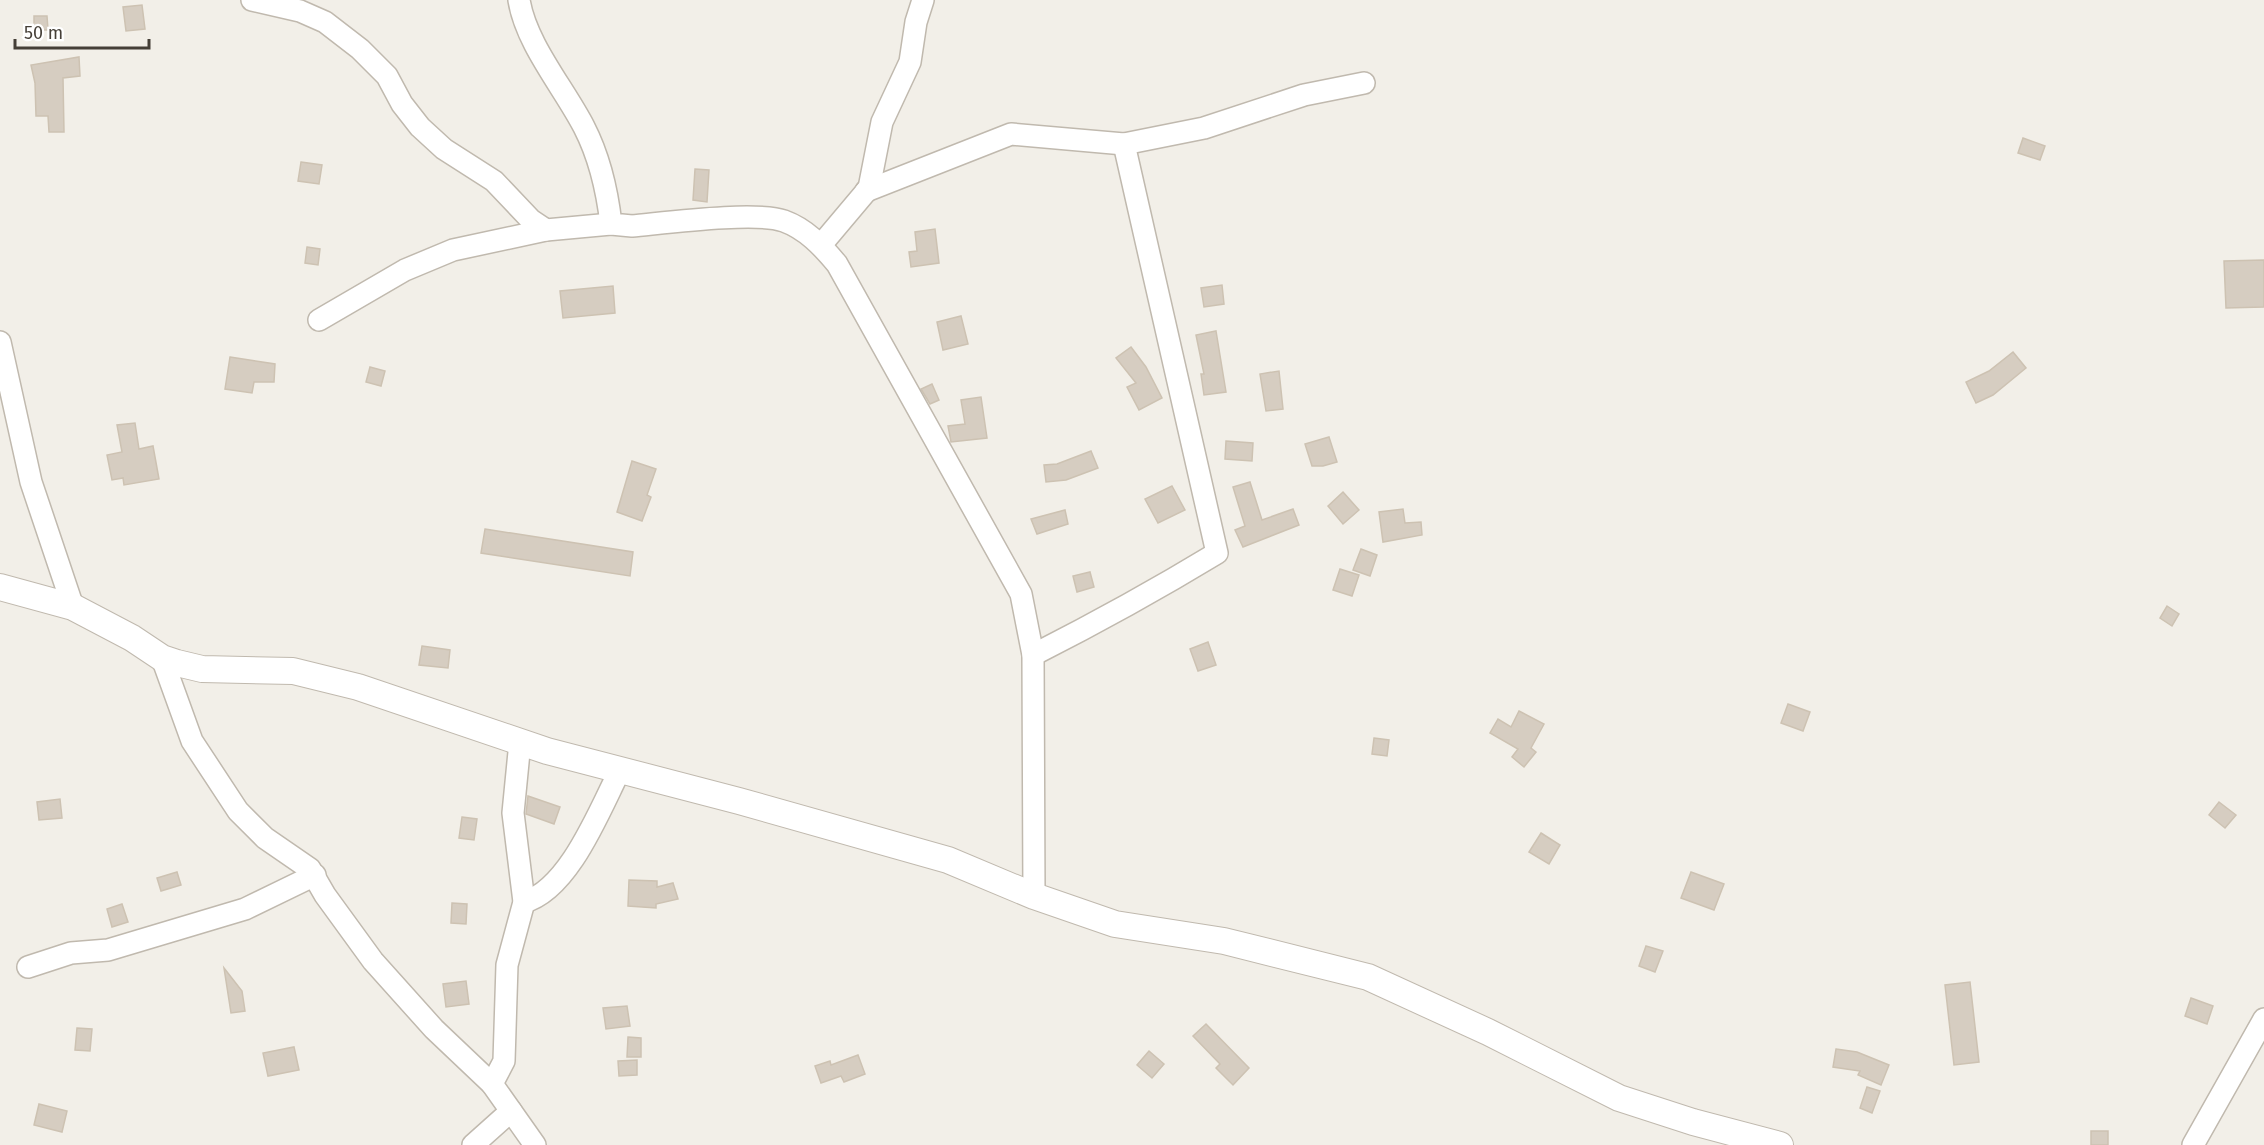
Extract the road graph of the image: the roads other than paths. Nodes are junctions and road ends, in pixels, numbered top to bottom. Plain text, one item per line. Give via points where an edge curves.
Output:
1 (252, 0) edge
2 (519, 0) edge
3 (923, 0) edge
4 (1364, 83) dead end
5 (1124, 144) junction
6 (866, 191) junction
7 (611, 224) junction
8 (546, 230) junction
9 (821, 245) junction
10 (319, 320) dead end
11 (0, 342) edge
12 (0, 586) edge
13 (73, 607) junction
14 (1033, 655) junction
15 (162, 658) junction
16 (520, 742) junction
17 (620, 770) junction
18 (315, 875) junction
19 (1034, 896) junction
20 (524, 902) junction
21 (28, 967) dead end
22 (2264, 1019) edge
23 (492, 1083) junction
24 (512, 1111) junction
25 (473, 1145) edge
26 (536, 1145) edge
27 (1780, 1145) edge
28 (2193, 1145) edge

1 - 8 street via 300,11 325,22 360,49 387,76 420,127 444,149 494,181 531,220
2 - 7 street via 539,51 597,155 607,189
3 - 6 street via 910,62 882,122
4 - 5 street via 1304,95 1204,128
5 - 6 street via 1011,134
5 - 14 street via 1217,553 1139,600 1123,605 1111,616
6 - 9 street
7 - 8 street
7 - 9 street via 767,217 795,226
8 - 10 street via 453,250 405,270
9 - 14 street via 837,264 1021,594
11 - 13 street via 31,482
12 - 13 street
13 - 15 street
14 - 19 street
15 - 16 street via 202,669 293,671 358,687
15 - 18 street via 192,741 215,780 258,832
16 - 17 street
16 - 20 street via 513,813
17 - 19 street via 948,860
17 - 20 street via 573,861 535,899
18 - 21 street via 245,909 108,950 71,953
18 - 23 street via 373,962 434,1029
19 - 27 street via 1115,924 1224,941 1368,977 1619,1098
20 - 23 street via 507,964 504,1061
22 - 28 street
23 - 24 street
24 - 25 street
24 - 26 street

